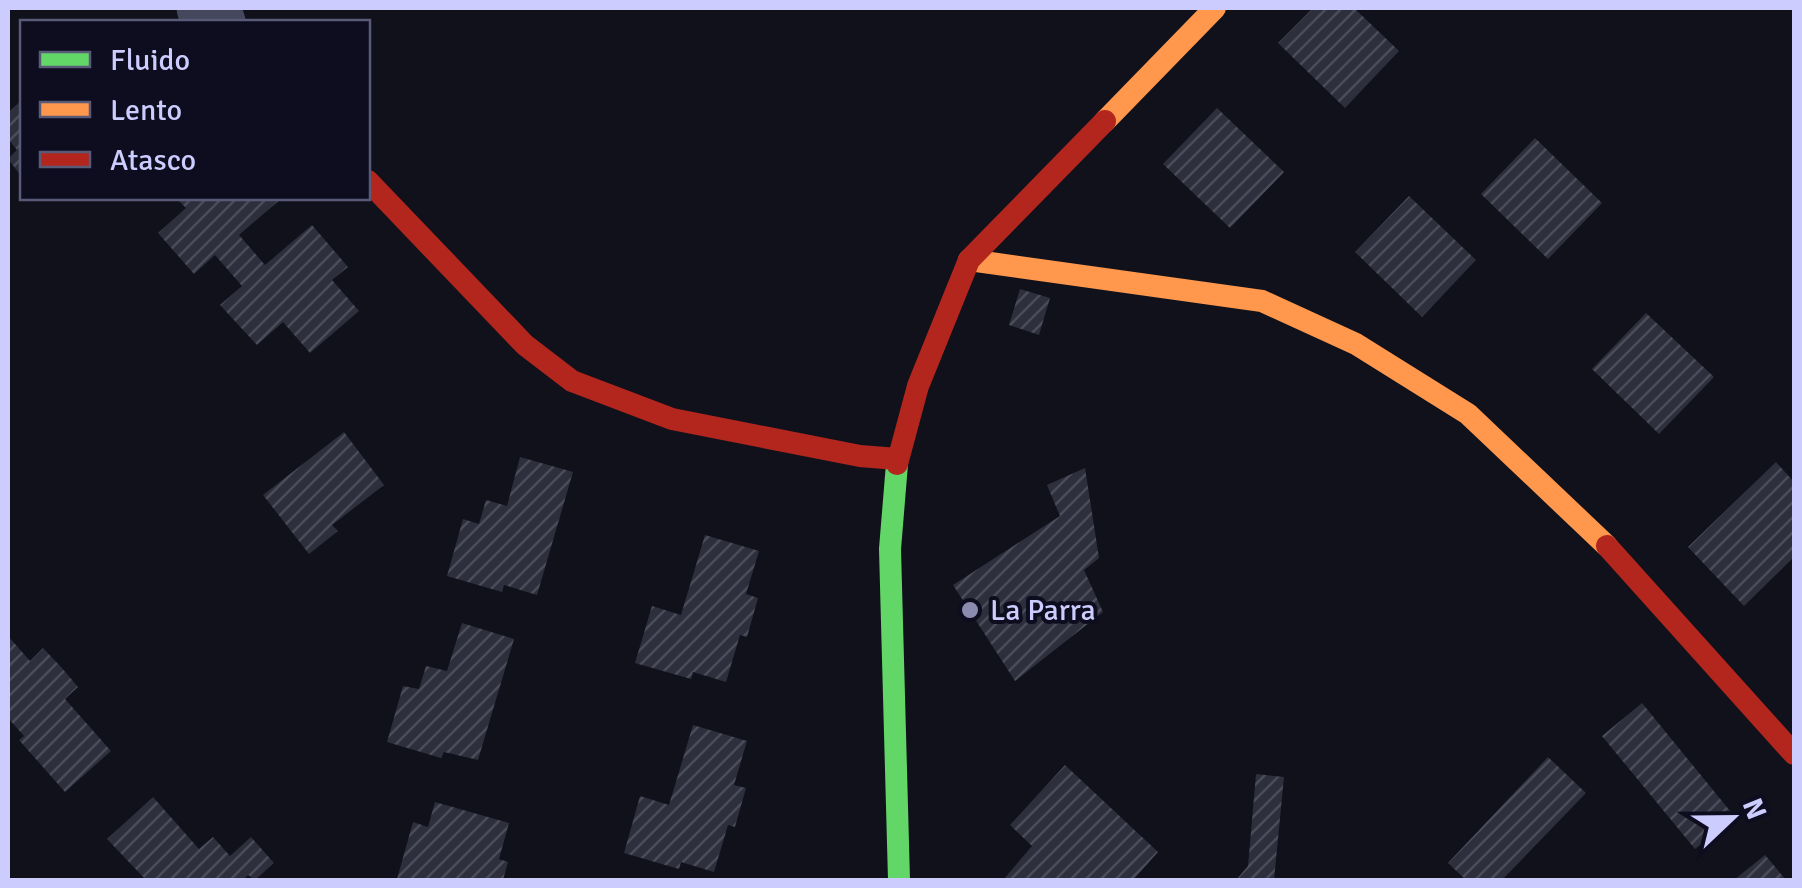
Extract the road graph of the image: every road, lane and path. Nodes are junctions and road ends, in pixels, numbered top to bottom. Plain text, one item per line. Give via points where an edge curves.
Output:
1 (1214, 8) edge
2 (370, 183) edge
3 (970, 260) junction
4 (897, 459) junction
5 (1794, 754) edge
6 (898, 880) edge

1 - 3 street
2 - 4 street via 524,345 572,380 672,419
3 - 4 street via 924,368
3 - 5 street via 1262,300 1356,344 1468,414 1611,550
4 - 6 street via 890,550

